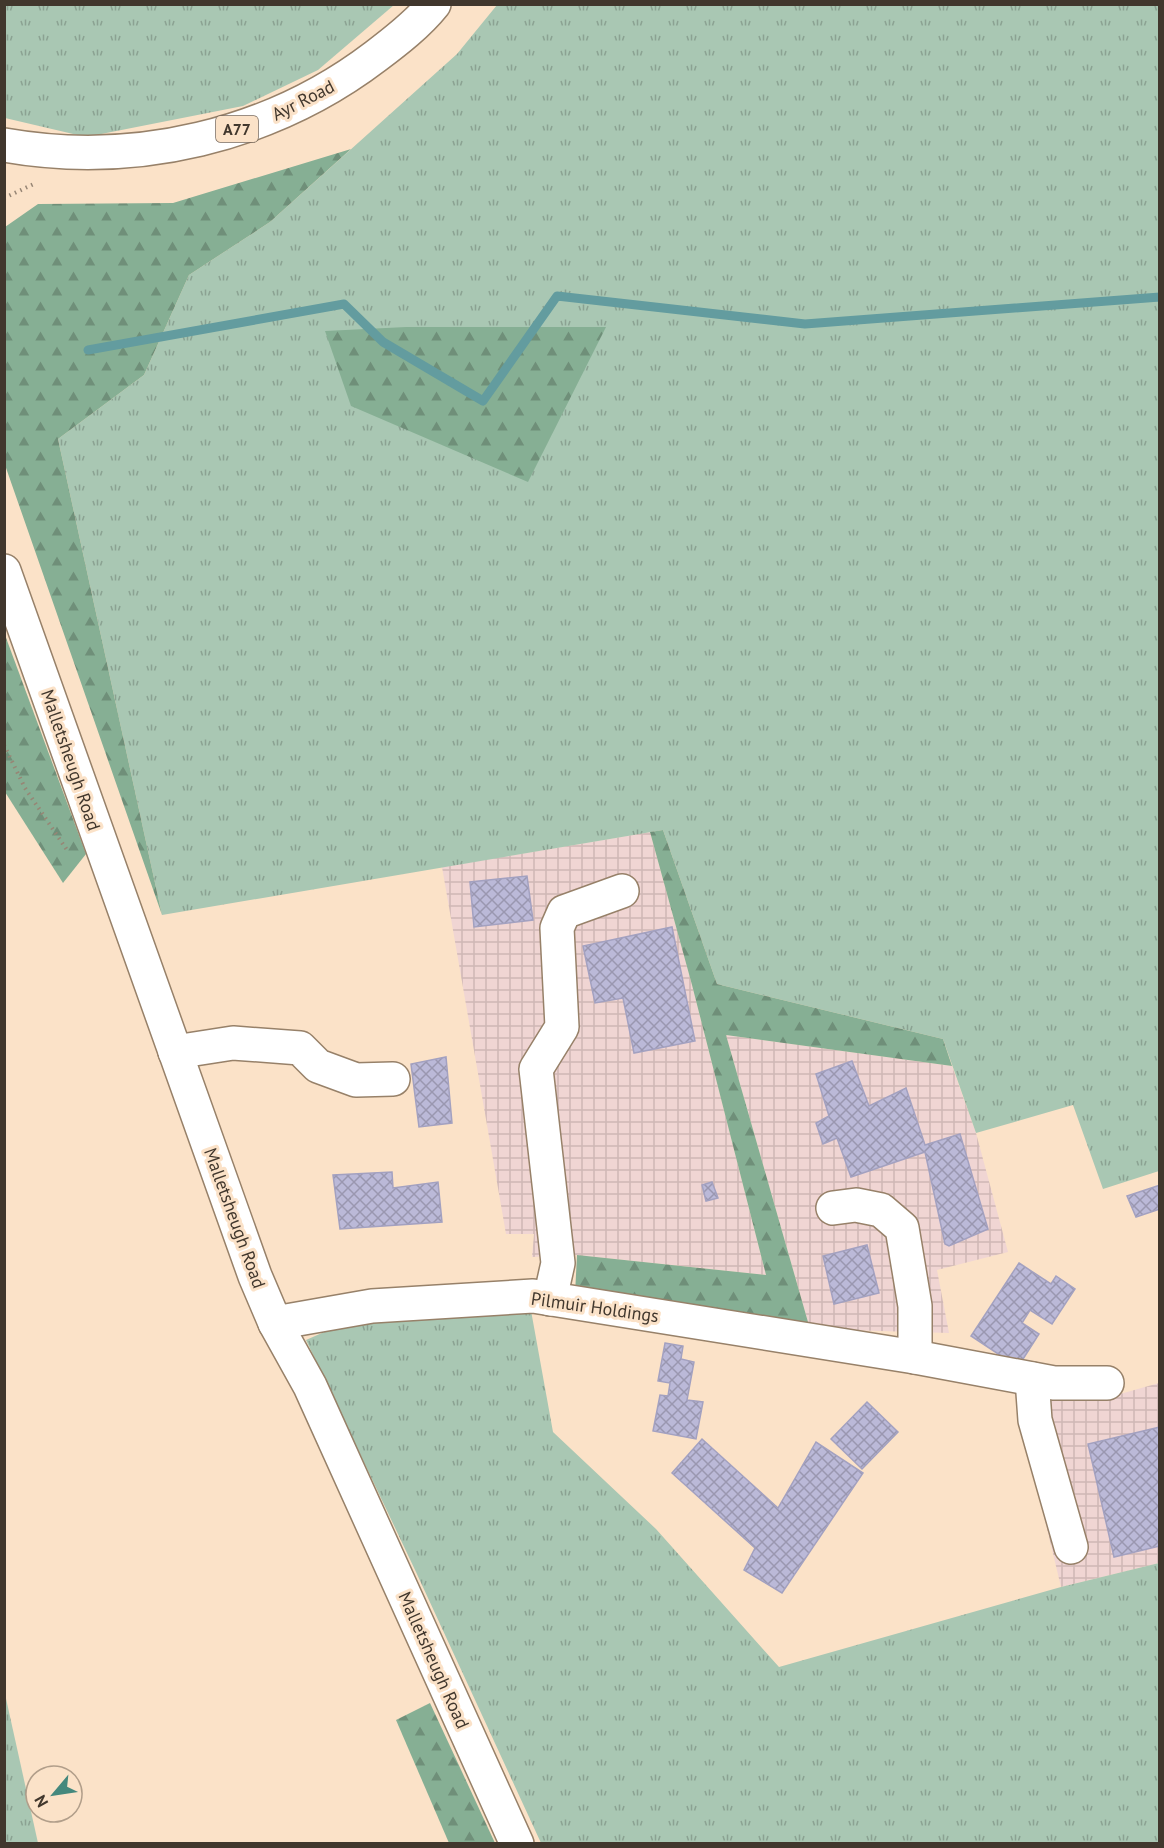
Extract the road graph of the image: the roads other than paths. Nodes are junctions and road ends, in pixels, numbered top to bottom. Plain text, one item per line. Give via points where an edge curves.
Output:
1 (434, 4) edge
2 (4, 145) edge
3 (4, 571) edge
4 (622, 891) dead end
5 (175, 1053) junction
6 (393, 1078) dead end
7 (833, 1208) dead end
8 (550, 1299) junction
9 (275, 1323) junction
10 (915, 1357) junction
11 (1032, 1379) junction
12 (1107, 1383) dead end
13 (1071, 1547) dead end
14 (517, 1844) edge

1 - 2 street, Ayr Road / A77 via 393,43 317,96 213,137 153,149 102,152
3 - 5 street, Malletsheugh Road
4 - 8 street via 564,912 557,927 562,1028 536,1069 558,1263
5 - 6 street via 233,1043 300,1048 318,1066 356,1080
5 - 9 street, Malletsheugh Road
7 - 10 street via 856,1205 882,1210 902,1228 915,1306
8 - 9 street, Pilmuir Holdings via 533,1296 372,1306
8 - 10 street, Pilmuir Holdings
9 - 14 street, Malletsheugh Road via 310,1386
10 - 11 street, Pilmuir Holdings
11 - 12 street, Pilmuir Holdings
11 - 13 street via 1035,1420

